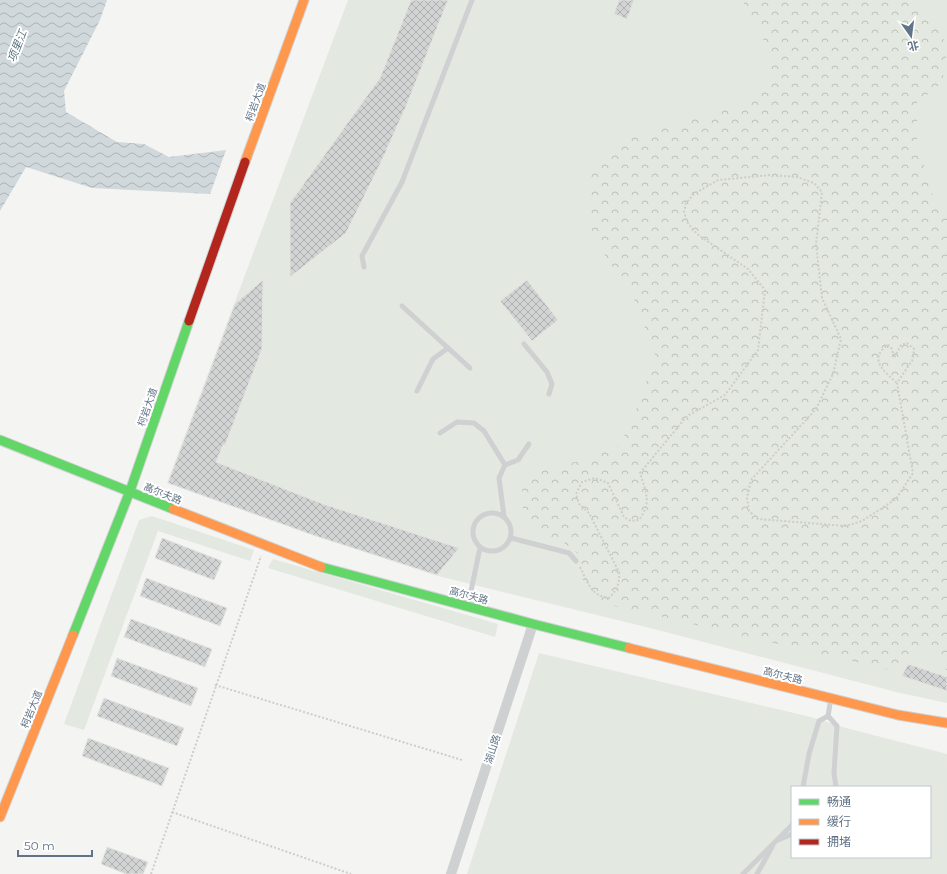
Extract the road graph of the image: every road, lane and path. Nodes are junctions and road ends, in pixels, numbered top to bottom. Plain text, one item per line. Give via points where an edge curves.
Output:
1 (304, 0) edge
2 (472, 0) edge
3 (364, 267) dead end
4 (402, 306) dead end
5 (524, 344) dead end
6 (448, 348) junction
7 (470, 368) dead end
8 (897, 383) junction
9 (418, 391) dead end
10 (549, 394) dead end
11 (440, 433) dead end
12 (0, 440) edge
13 (529, 444) dead end
14 (506, 465) junction
15 (130, 491) junction
16 (504, 516) junction
17 (511, 538) junction
18 (265, 545) junction
19 (480, 548) junction
20 (576, 561) joint
21 (468, 606) junction
22 (533, 624) junction
23 (216, 686) junction
24 (831, 698) junction
25 (828, 716) junction
26 (947, 723) edge
27 (462, 760) dead end
28 (803, 786) edge
29 (836, 786) edge
30 (172, 812) junction
31 (0, 817) edge
32 (791, 826) edge
33 (791, 834) edge
34 (774, 842) junction
35 (151, 874) edge
36 (351, 874) edge
37 (451, 874) edge
38 (743, 874) edge
39 (757, 874) edge

1 - 15 street, 柯岩大道 via 224,219
2 - 3 lane via 402,182 362,256
4 - 6 lane
5 - 10 lane via 547,372 552,384
6 - 7 lane
6 - 9 lane via 433,359
8 - 8 path via 913,359 914,349 907,343 901,345 894,358 888,345 878,358 879,366
8 - 20 path via 913,473 896,499 862,521 846,526 758,519 749,511 747,498 751,480 816,409 833,374 841,339 822,298 816,244 822,192 814,183 797,177 771,175 718,180 694,194 686,202 684,212 687,222 697,234 748,269 765,290 758,350 725,395 687,416 640,473 647,497 646,510 639,520 631,521 624,516 608,482 595,478 582,482 576,494 579,504 589,513 619,572 620,580 616,591 609,598 600,597 592,590
11 - 14 lane via 457,422 474,423 484,431
12 - 15 street, 高尔夫路
13 - 14 lane via 518,460
14 - 16 lane via 499,478
15 - 18 street, 高尔夫路
15 - 31 street, 柯岩大道
16 - 17 lane via 511,526
16 - 19 lane via 492,512 481,516 473,526 473,538
17 - 19 lane via 504,548 492,552
17 - 20 lane via 569,553
18 - 21 street, 高尔夫路 via 316,566
18 - 23 path
19 - 21 lane
21 - 22 street, 高尔夫路
22 - 24 street, 高尔夫路
22 - 37 street, 湖山路
23 - 27 path
23 - 30 path
24 - 25 lane
24 - 26 street, 高尔夫路 via 898,715
25 - 28 lane via 819,721
25 - 29 lane via 837,726 834,773
30 - 35 path
30 - 36 path
32 - 34 lane
33 - 34 lane
34 - 38 lane
34 - 39 lane

